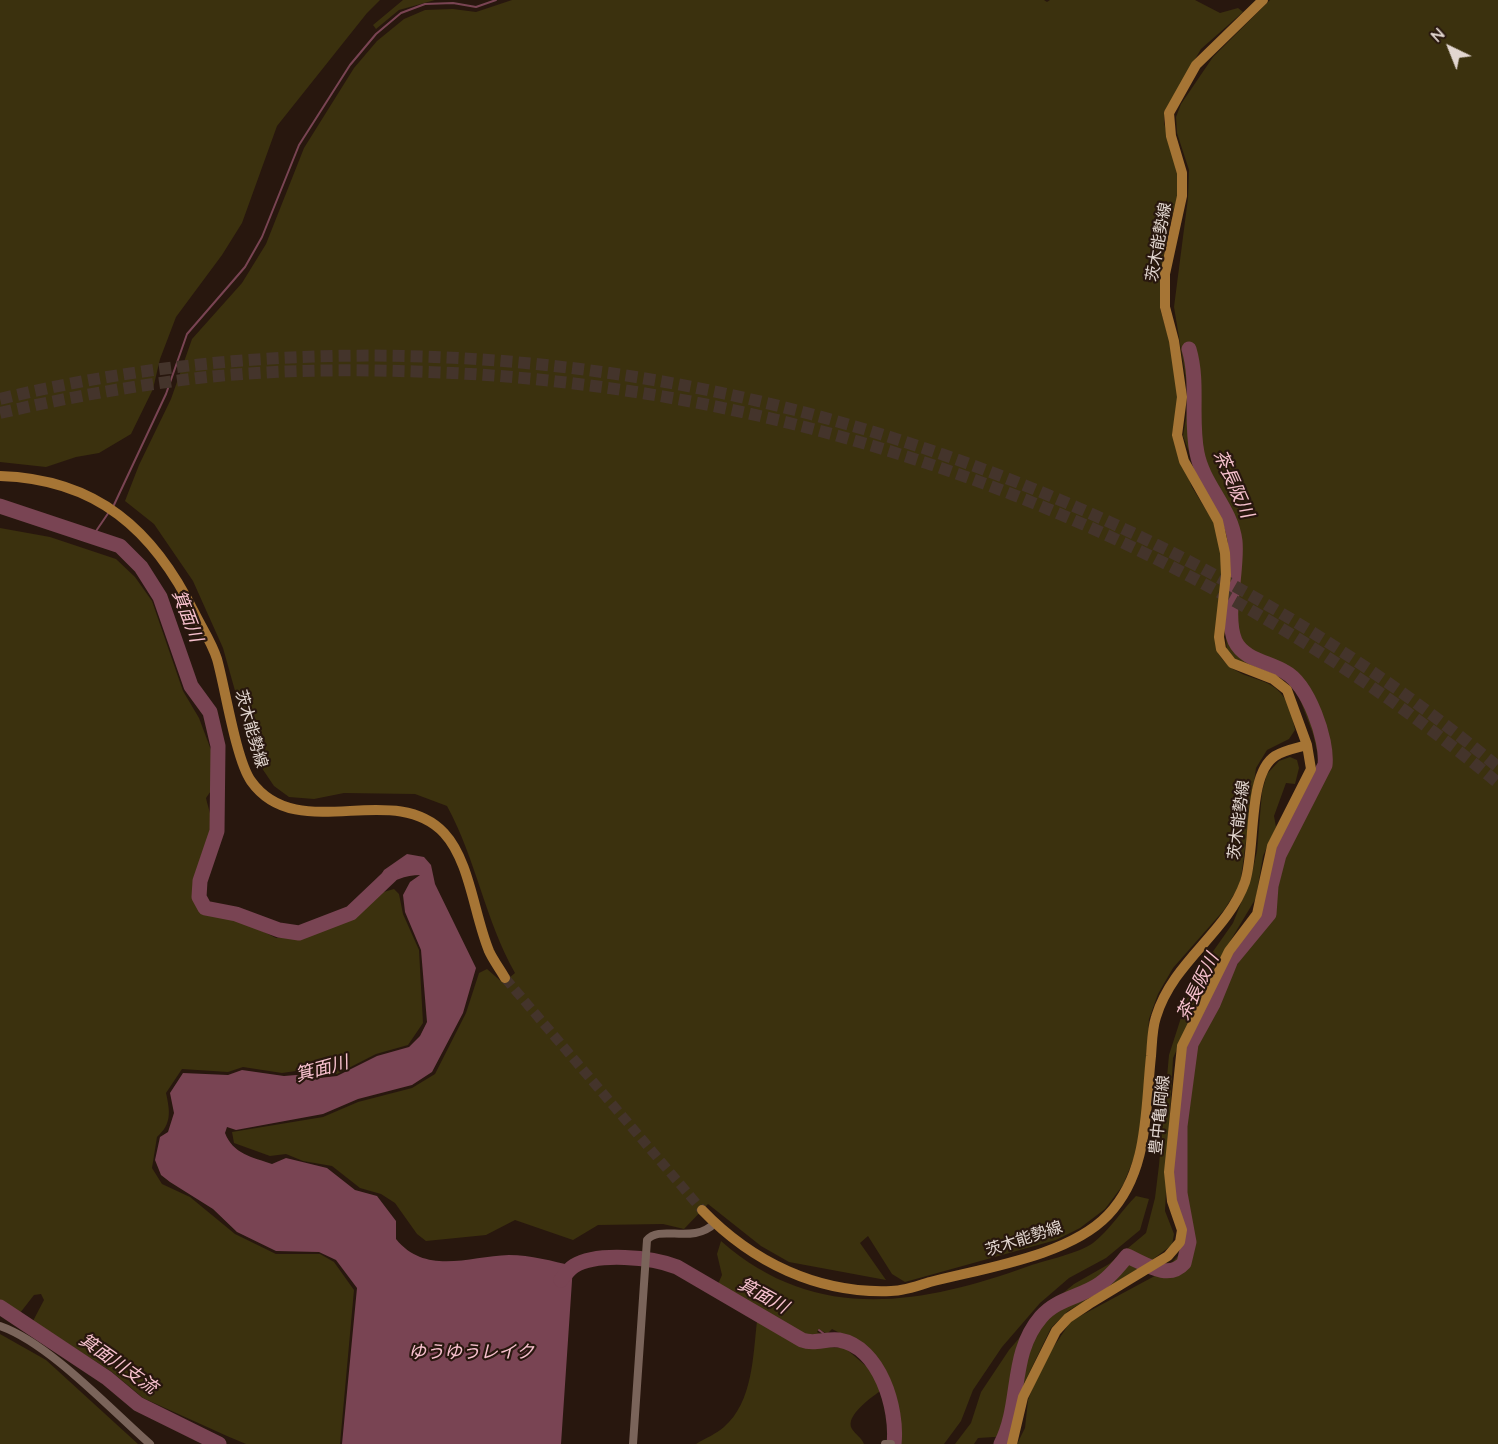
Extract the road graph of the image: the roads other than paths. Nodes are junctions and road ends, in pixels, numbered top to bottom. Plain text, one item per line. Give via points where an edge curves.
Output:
1 (1263, 0) edge
2 (0, 476) edge
3 (1307, 745) junction
4 (506, 978) tunnel mouth
5 (702, 1210) tunnel mouth
6 (717, 1225) junction
7 (0, 1326) edge
8 (150, 1444) edge
9 (633, 1444) edge
10 (885, 1444) edge
11 (891, 1444) edge
12 (1012, 1444) edge

1 - 3 main road, 茨木能勢線 via 1197,65 1169,113 1170,136 1182,173 1182,196 1165,274 1165,307 1182,397 1177,435 1187,469 1218,521 1225,554 1221,649 1232,663 1273,679 1287,690
2 - 4 main road, 茨木能勢線 via 34,477 90,496 123,516 155,546 178,579 216,657 250,780 264,795 283,806 311,812 411,812 444,833 458,853 489,952
3 - 6 main road, 茨木能勢線 via 1276,755 1261,771 1251,861 1244,885 1227,914 1178,970 1163,997 1155,1019 1144,1143 1128,1188 1108,1215 1083,1235 1048,1249 892,1292 802,1277 760,1258
3 - 12 main road, 豊中亀岡線 via 1312,764 1309,776 1272,846 1257,914 1229,951 1182,1046 1169,1172 1182,1237 1174,1251 1068,1318 1056,1331 1023,1397
5 - 6 main road, 茨木能勢線
6 - 9 street via 696,1235 654,1234 647,1240
7 - 8 street via 16,1332 63,1367
10 - 11 street

